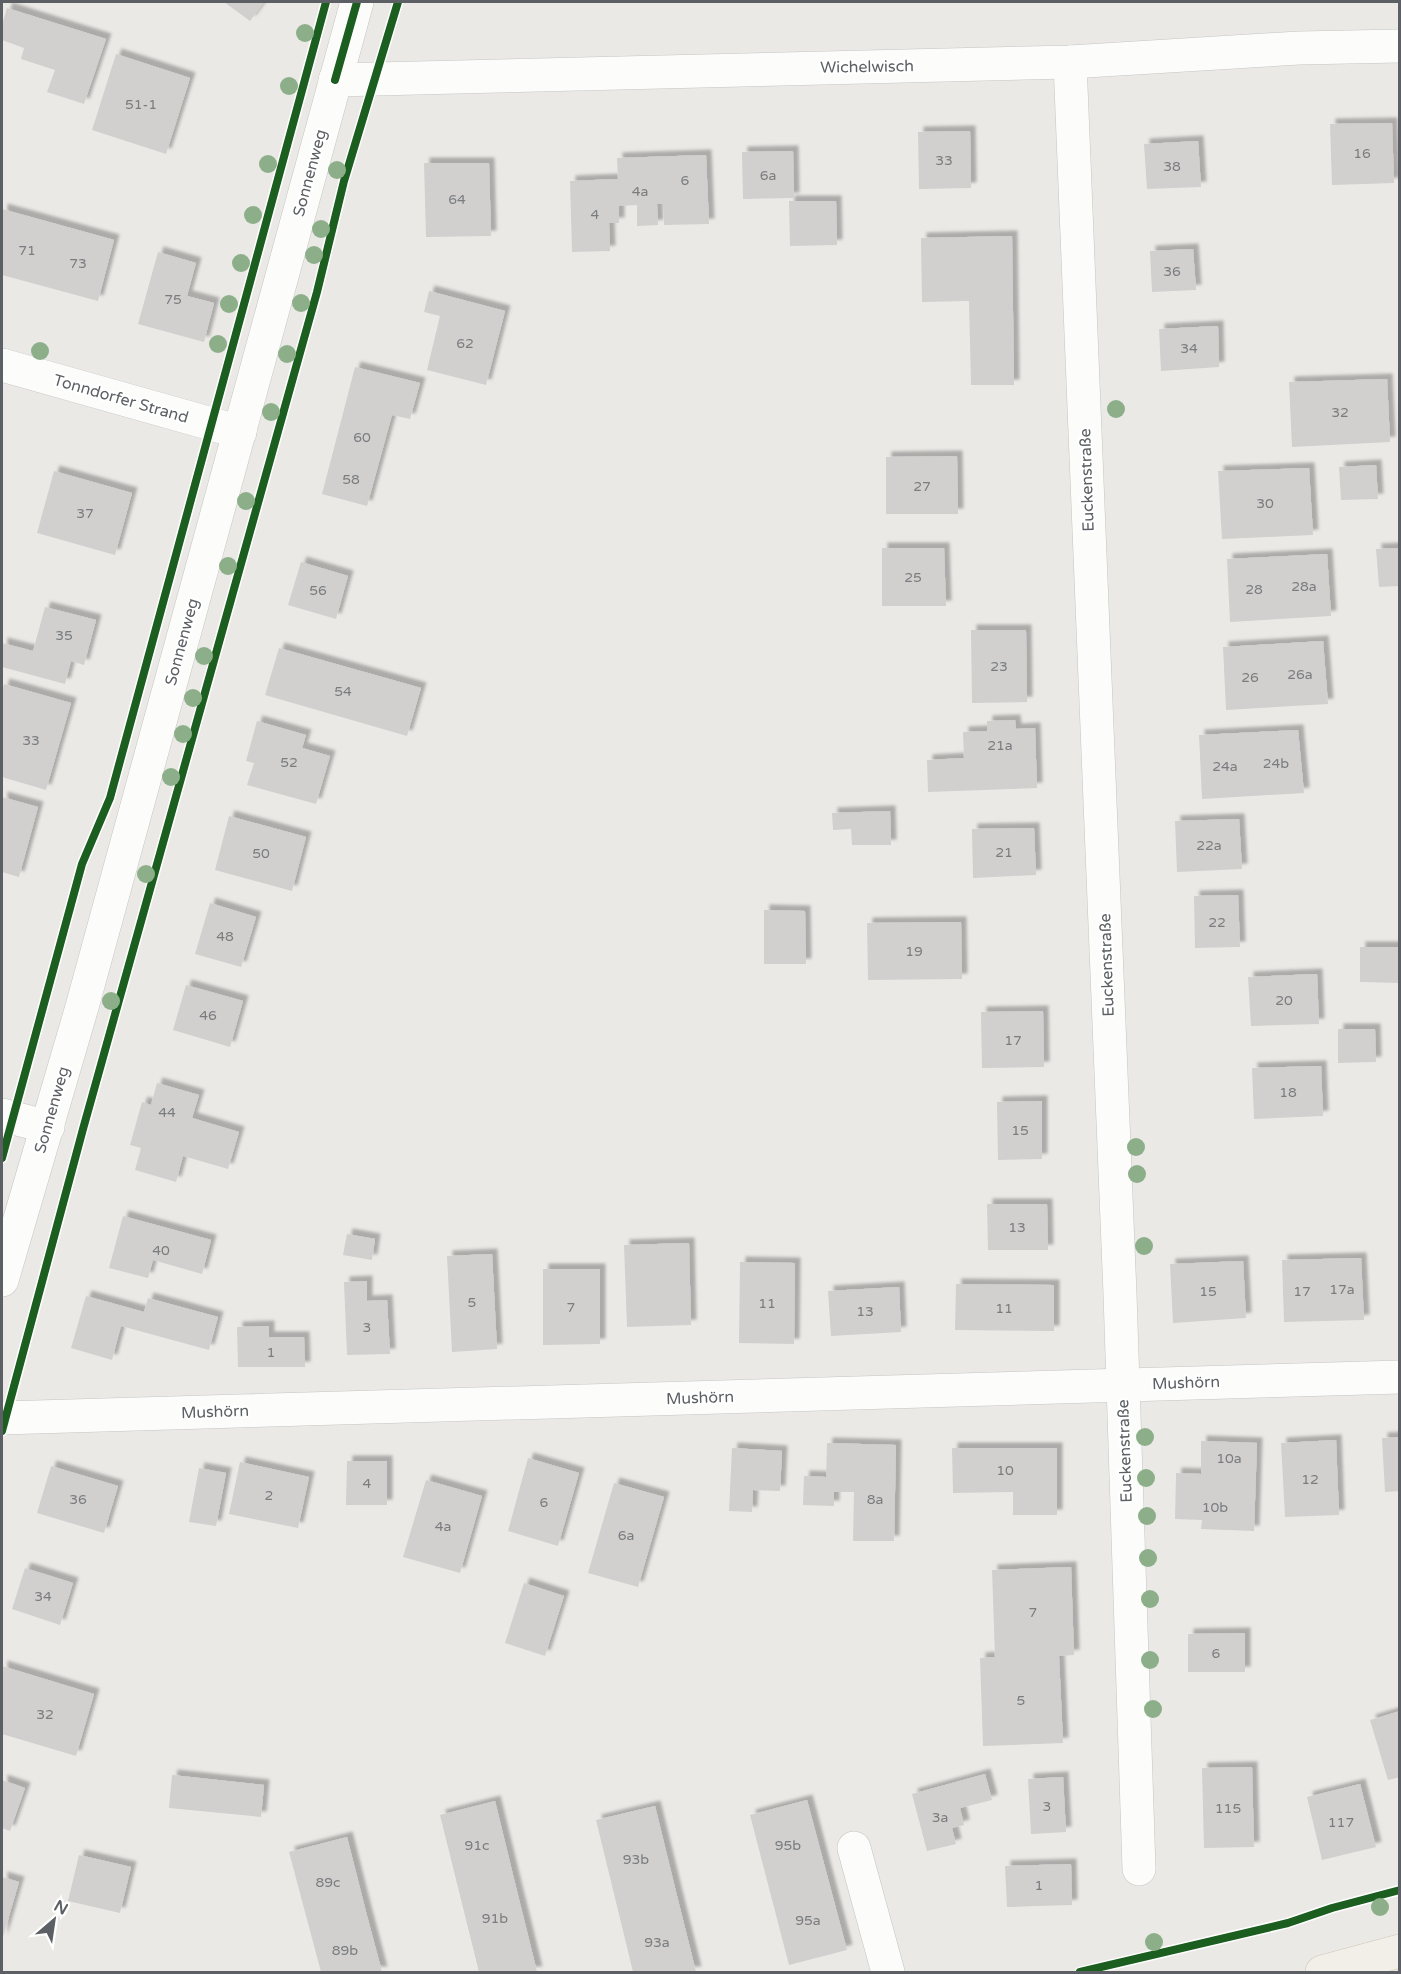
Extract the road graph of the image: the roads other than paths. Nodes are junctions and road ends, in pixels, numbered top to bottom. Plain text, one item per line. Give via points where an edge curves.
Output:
1 (357, 2) edge
2 (1400, 46) edge
3 (1070, 62) junction
4 (335, 80) junction
5 (2, 365) edge
6 (240, 432) junction
7 (2, 1114) edge
8 (48, 1127) junction
9 (2, 1280) edge
10 (1400, 1377) edge
11 (1123, 1385) junction
12 (2, 1418) edge
13 (854, 1848) dead end
14 (1139, 1869) dead end
15 (1400, 1951) edge
16 (888, 1972) edge
17 (1322, 1972) edge

1 - 4 street, Sonnenweg
2 - 3 street, Wichelwisch
3 - 4 street, Wichelwisch
3 - 11 street, Euckenstraße
4 - 6 street, Sonnenweg
5 - 6 street, Tonndorfer Strand
6 - 8 street, Sonnenweg
7 - 8 street
8 - 9 street, Sonnenweg
10 - 11 street, Mushörn
11 - 12 street, Mushörn
11 - 14 street, Euckenstraße
13 - 16 street
15 - 17 main road

